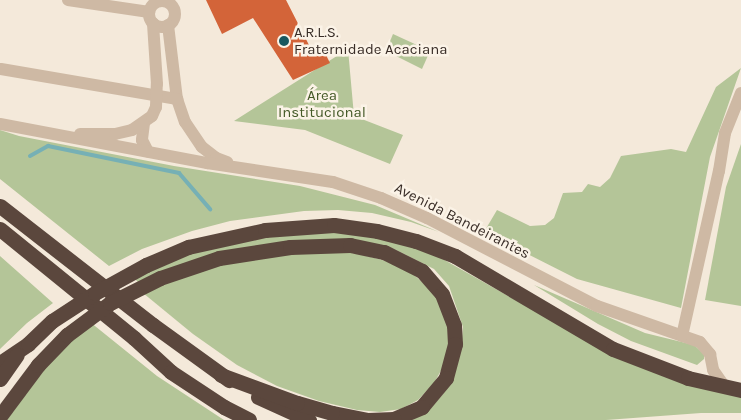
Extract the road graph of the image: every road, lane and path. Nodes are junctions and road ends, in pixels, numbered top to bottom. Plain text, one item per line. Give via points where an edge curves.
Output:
1 (68, 0) edge
2 (163, 1) edge
3 (151, 18) junction
4 (168, 24) junction
5 (1, 69) edge
6 (741, 93) edge
7 (157, 95) junction
8 (177, 99) junction
9 (144, 123) junction
10 (0, 124) edge
11 (45, 134) junction
12 (148, 152) junction
13 (239, 166) junction
14 (0, 206) edge
15 (0, 229) edge
16 (0, 238) edge
17 (45, 266) junction
18 (682, 336) junction
19 (21, 350) junction
20 (710, 362) junction
21 (0, 363) edge
22 (221, 375) junction
23 (688, 378) junction
24 (0, 379) edge
25 (724, 386) junction
26 (741, 390) edge
27 (0, 416) edge
28 (249, 420) edge
29 (309, 420) edge

1 - 3 street
2 - 3 street via 156,2
2 - 4 street via 174,11
3 - 4 street via 161,26
3 - 7 street
4 - 8 street
5 - 7 street
6 - 18 street via 725,133
7 - 8 street
7 - 9 street via 152,116
8 - 13 street via 185,122 202,147 216,158
9 - 11 street via 115,134
9 - 12 street via 142,140
10 - 11 street, Avenida Bandeirantes
11 - 12 street, Avenida Bandeirantes
12 - 13 street, Avenida Bandeirantes
13 - 18 street, Avenida Bandeirantes via 333,182 381,198 427,218 597,306
14 - 22 highway
15 - 17 highway
16 - 17 highway
17 - 28 highway via 171,372
18 - 20 street, Avenida Bandeirantes via 707,348
19 - 21 highway
19 - 23 highway via 52,321 95,293 188,247 265,230 334,225 416,240 454,256 613,349
19 - 24 highway
20 - 23 street via 701,373
20 - 25 street, Avenida Bandeirantes
22 - 27 highway via 332,413 368,420 394,419 422,407 446,378 455,344 454,325 442,294 422,271 384,252 350,244 290,246 219,258 168,274 110,303 67,335 38,365
22 - 29 highway via 261,399
23 - 25 highway
25 - 26 highway

